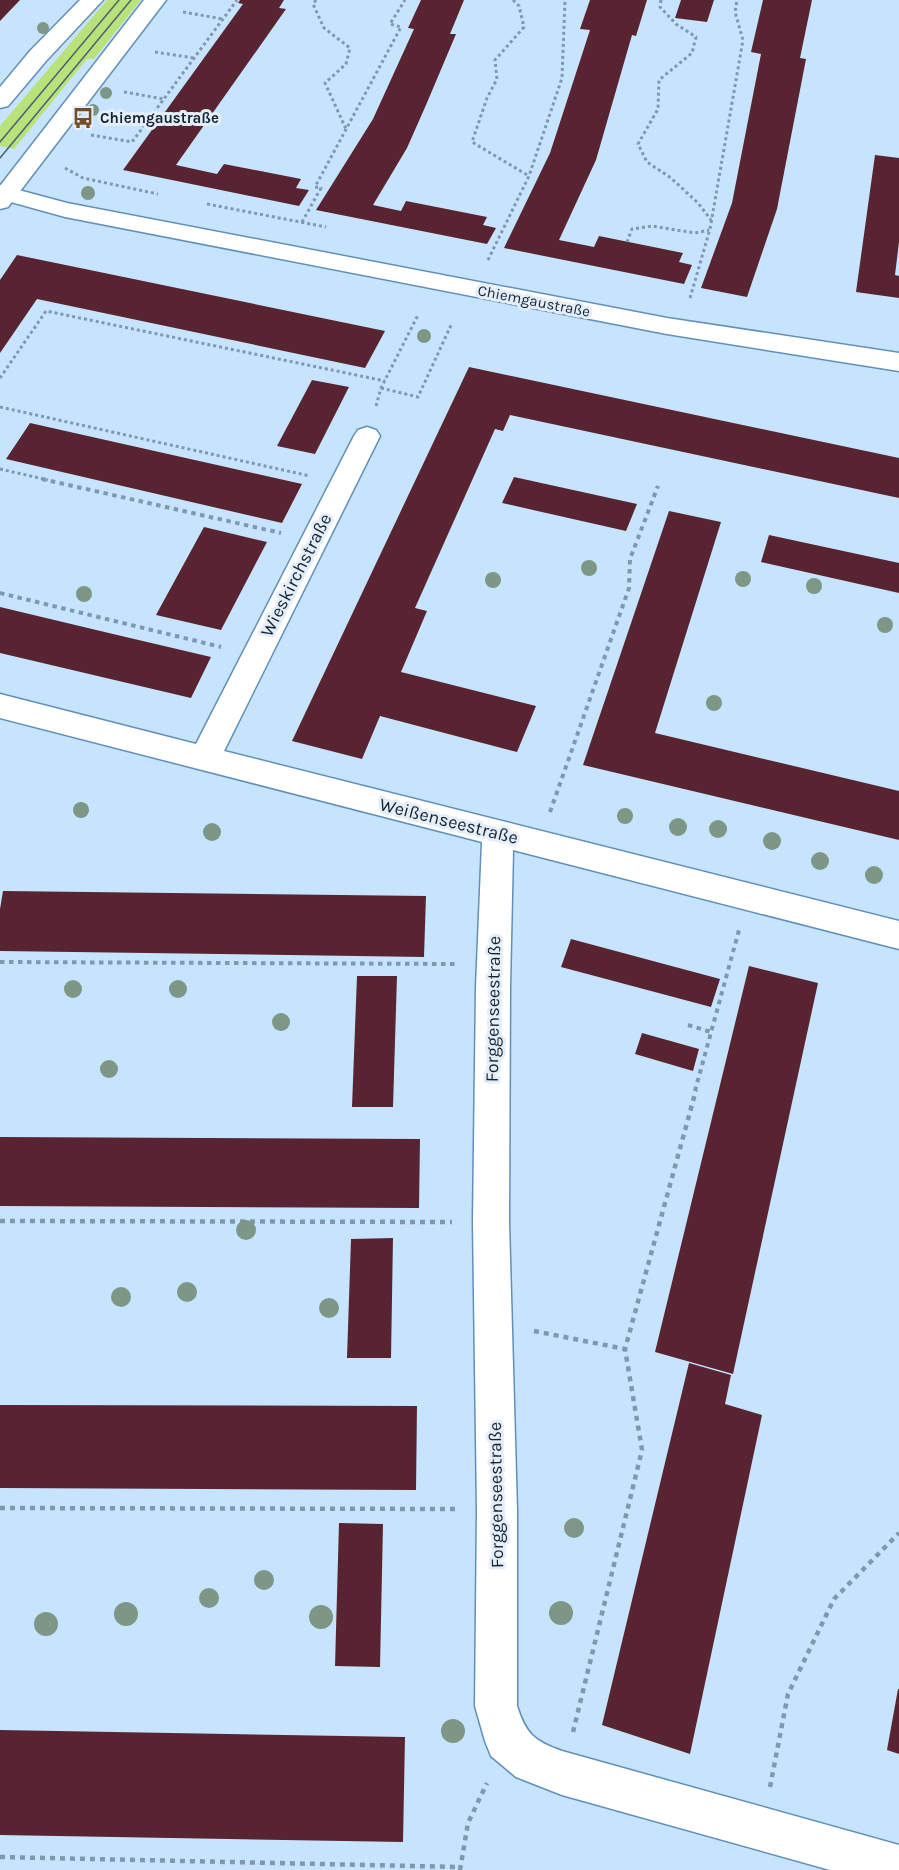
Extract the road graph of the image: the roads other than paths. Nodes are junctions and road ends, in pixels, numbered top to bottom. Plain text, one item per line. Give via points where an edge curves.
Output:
1 (92, 0) edge
2 (155, 0) edge
3 (0, 101) edge
4 (2, 200) edge
5 (899, 362) edge
6 (367, 435) road end
7 (0, 706) edge
8 (204, 759) junction
9 (498, 833) junction
10 (899, 935) edge
11 (899, 1867) edge

1 - 3 street
2 - 4 street
4 - 5 street, Chiemgaustraße via 28,210 65,210 667,326
6 - 8 street, Wieskirchstraße
7 - 8 street, Weißenseestraße
8 - 9 street, Weißenseestraße
9 - 10 street, Weißenseestraße
9 - 11 street, Forggenseestraße via 491,1222 497,1510 496,1706 506,1741 531,1762 562,1773

